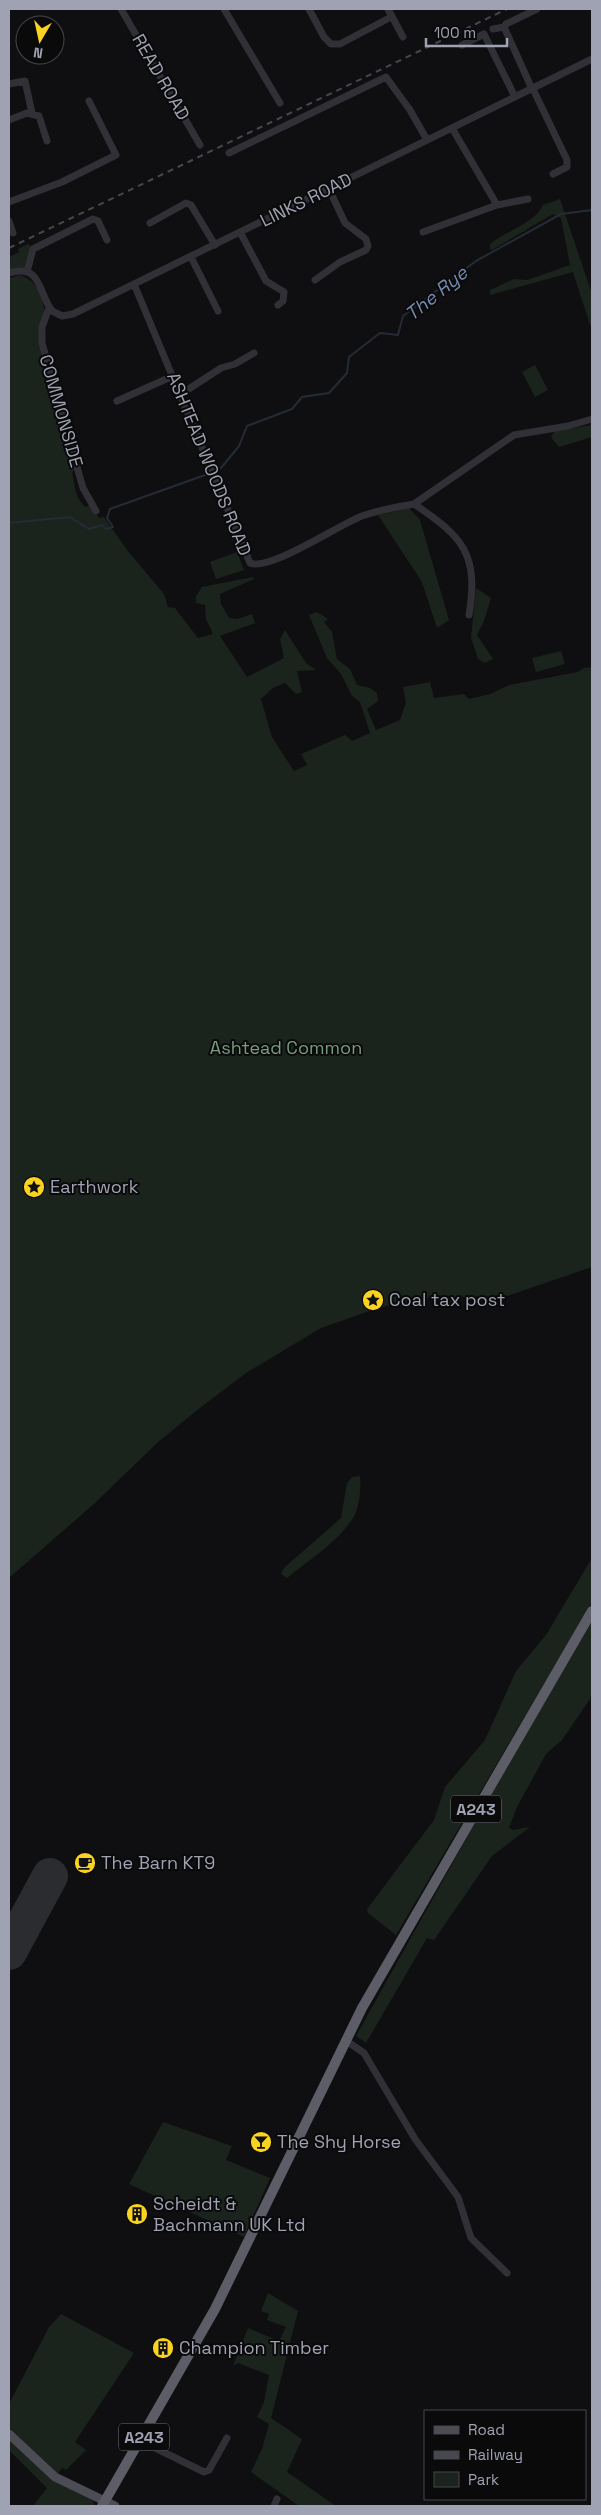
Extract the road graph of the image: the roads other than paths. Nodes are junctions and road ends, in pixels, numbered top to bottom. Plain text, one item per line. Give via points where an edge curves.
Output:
1 (122, 9) edge
2 (224, 9) edge
3 (309, 9) edge
4 (388, 9) edge
5 (538, 9) edge
6 (391, 17) junction
7 (504, 27) junction
8 (493, 29) dead end
9 (403, 37) dead end
10 (462, 45) dead end
11 (592, 59) edge
12 (9, 84) edge
13 (532, 89) junction
14 (515, 97) junction
15 (89, 101) dead end
16 (280, 103) dead end
17 (32, 113) junction
18 (9, 120) edge
19 (452, 128) junction
20 (427, 140) junction
21 (47, 141) dead end
22 (200, 146) dead end
23 (229, 154) dead end
24 (553, 174) dead end
25 (329, 189) junction
26 (528, 199) dead end
27 (9, 202) edge
28 (498, 205) junction
29 (9, 221) edge
30 (150, 223) dead end
31 (240, 232) junction
32 (423, 232) dead end
33 (13, 233) dead end
34 (107, 240) dead end
35 (215, 245) junction
36 (191, 257) junction
37 (9, 272) edge
38 (27, 272) junction
39 (315, 280) dead end
40 (134, 284) junction
41 (278, 305) dead end
42 (49, 308) junction
43 (218, 311) dead end
44 (254, 353) dead end
45 (174, 376) junction
46 (181, 394) junction
47 (117, 401) dead end
48 (592, 419) edge
49 (414, 504) junction
50 (96, 511) dead end
51 (469, 615) dead end
52 (592, 1611) edge
53 (345, 2040) junction
54 (507, 2273) dead end
55 (9, 2434) edge
56 (227, 2438) dead end
57 (142, 2441) junction
58 (104, 2504) edge
59 (115, 2506) edge

1 - 22 street, READ ROAD
2 - 16 street
3 - 6 street via 331,44 340,44
4 - 6 street
5 - 7 street
6 - 9 street
7 - 8 street
7 - 13 street
10 - 14 street via 484,34
11 - 13 street, LINKS ROAD
12 - 17 street via 25,81
13 - 14 street, LINKS ROAD
13 - 24 street via 568,160 567,167
14 - 19 street, LINKS ROAD
15 - 27 street via 116,155 62,182
17 - 18 street
17 - 21 street via 39,116
19 - 20 street, LINKS ROAD
19 - 28 street
20 - 23 street via 386,77
20 - 25 street, LINKS ROAD
25 - 31 street, LINKS ROAD
25 - 39 street via 344,223 366,239 368,246
26 - 28 street
28 - 32 street
29 - 33 street
30 - 35 street via 186,202 191,204
31 - 35 street, LINKS ROAD
31 - 41 street via 266,281 284,292 283,301
34 - 38 street via 93,219 33,249
35 - 36 street, LINKS ROAD
36 - 40 street, LINKS ROAD
36 - 43 street
37 - 38 street
38 - 42 street via 42,286
40 - 42 street, LINKS ROAD via 73,314 62,316
40 - 45 street, ASHTEAD WOODS ROAD
42 - 50 street, COMMONSIDE via 42,327 42,343 83,488
44 - 46 street via 221,368
45 - 46 street, ASHTEAD WOODS ROAD
45 - 47 street
46 - 49 street, ASHTEAD WOODS ROAD via 243,550 253,565 273,560 360,517
48 - 49 street, ASHTEAD WOODS ROAD via 514,435
49 - 51 street via 449,529 465,550 471,564
52 - 53 highway, A243
53 - 54 street via 364,2053 415,2139 458,2198 471,2238
53 - 57 highway, A243 via 216,2309
55 - 58 main road via 55,2477
56 - 57 street via 209,2470 204,2472
57 - 58 highway, A243
58 - 59 main road

